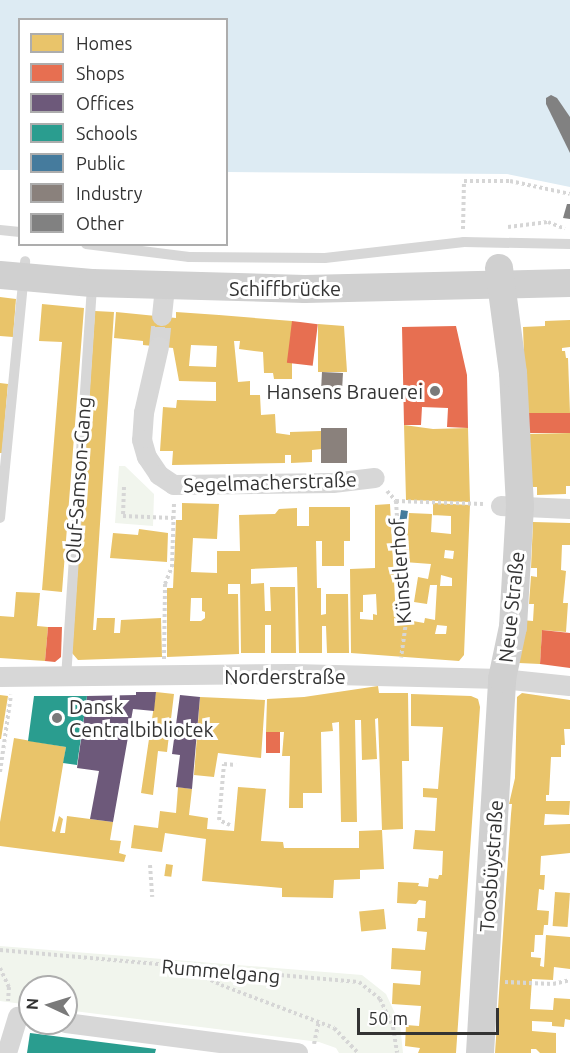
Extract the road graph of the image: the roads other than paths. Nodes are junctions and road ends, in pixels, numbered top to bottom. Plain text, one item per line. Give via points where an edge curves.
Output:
1 (0, 230) edge
2 (18, 231) edge
3 (570, 244) edge
4 (102, 246) edge
5 (570, 265) edge
6 (12, 268) edge
7 (500, 277) junction
8 (92, 283) junction
9 (570, 283) edge
10 (165, 286) junction
11 (162, 316) tunnel mouth
12 (159, 346) tunnel mouth
13 (375, 478) dead end
14 (511, 506) junction
15 (570, 509) edge
16 (0, 518) edge
17 (0, 677) edge
18 (66, 678) junction
19 (502, 679) junction
20 (570, 686) edge
21 (14, 1017) edge
22 (78, 1025) edge
23 (181, 1045) edge
24 (7, 1053) edge
25 (298, 1053) edge
26 (480, 1053) edge

1 - 2 lane
3 - 4 lane, Schiffbrücke via 464,242 325,258 189,257
5 - 7 main road, Schiffbrücke
6 - 7 main road, Schiffbrücke
6 - 8 main road, Schiffbrücke
6 - 16 lane
7 - 9 main road, Schiffbrücke
7 - 10 main road, Schiffbrücke via 305,289
7 - 14 main road, Neue Straße via 495,372
8 - 10 main road, Schiffbrücke
8 - 18 lane, Oluf-Samson-Gang
10 - 11 street
12 - 13 street, Segelmacherstraße via 142,440 159,475 174,484 333,483
14 - 15 street
14 - 19 main road, Neue Straße via 513,627
17 - 18 street, Norderstraße
18 - 19 street, Norderstraße via 292,674
19 - 20 street, Norderstraße
19 - 26 main road, Toosbüystraße
21 - 24 street
22 - 23 street
23 - 25 street

